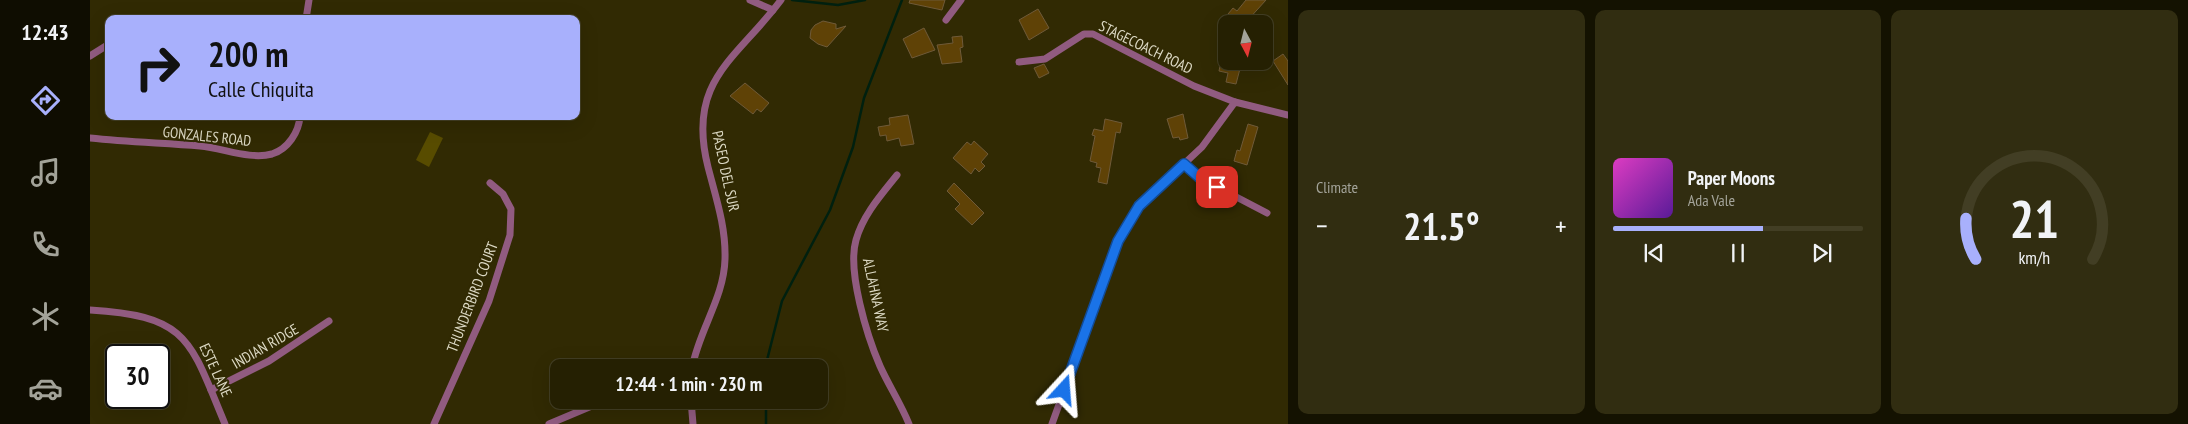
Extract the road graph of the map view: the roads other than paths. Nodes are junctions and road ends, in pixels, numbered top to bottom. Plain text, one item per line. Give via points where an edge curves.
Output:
1 (309, 0) edge
2 (750, 0) edge
3 (781, 0) edge
4 (961, 0) edge
5 (773, 10) junction
6 (307, 15) edge
7 (946, 20) dead end
8 (105, 47) edge
9 (90, 56) edge
10 (1019, 62) dead end
11 (1235, 102) junction
12 (1288, 115) edge
13 (300, 120) edge
14 (90, 138) edge
15 (1184, 164) junction
16 (897, 175) dead end
17 (490, 183) dead end
18 (1267, 213) dead end
19 (90, 310) edge
20 (329, 321) dead end
21 (695, 359) edge
22 (211, 390) junction
23 (585, 409) edge
24 (692, 409) edge
25 (225, 424) edge
26 (434, 424) edge
27 (549, 424) edge
28 (693, 424) edge
29 (910, 424) edge
30 (1052, 424) edge

1 - 6 street
2 - 5 street
3 - 5 street, PASEO DEL SUR
4 - 7 street
5 - 21 street, PASEO DEL SUR via 721,70 705,108 704,144 724,228 725,259 721,288
8 - 9 street
10 - 11 street, STAGECOACH ROAD via 1045,59 1084,34 1093,34 1194,86
11 - 12 street, STAGECOACH ROAD
11 - 15 street via 1206,142
13 - 14 street, GONZALES ROAD via 289,141 280,150 264,155 202,146
15 - 18 street via 1200,178
15 - 30 street via 1139,206 1118,241
16 - 29 street, ALLAHNA WAY via 864,221 856,239 854,257 875,352
17 - 26 street, THUNDERBIRD COURT via 503,194 511,209 510,235 489,301
19 - 22 street, ESTE LANE via 139,316 177,332 193,350
20 - 22 street, INDIAN RIDGE via 269,361
22 - 25 street, ESTE LANE
23 - 27 street
24 - 28 street

